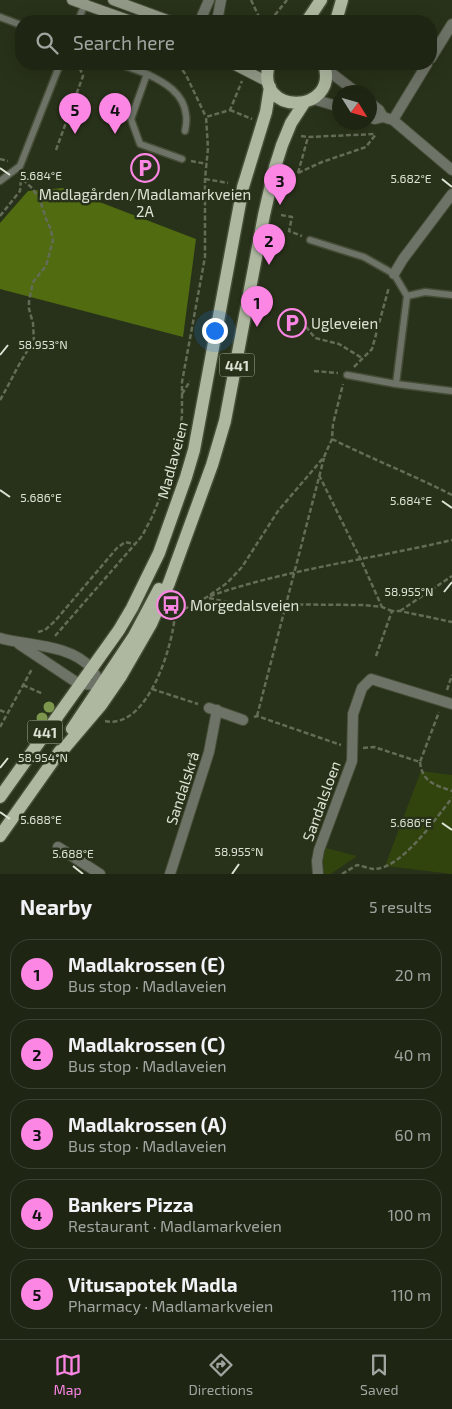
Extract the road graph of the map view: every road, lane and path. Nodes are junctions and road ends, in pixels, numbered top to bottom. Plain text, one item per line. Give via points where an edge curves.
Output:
1 (72, 0) edge
2 (113, 0) edge
3 (209, 0) edge
4 (221, 0) edge
5 (250, 0) edge
6 (287, 0) edge
7 (321, 0) edge
8 (342, 0) edge
9 (85, 2) edge
10 (80, 15) edge
11 (116, 15) edge
12 (154, 15) edge
13 (203, 15) edge
14 (218, 15) edge
15 (258, 15) edge
16 (275, 15) edge
17 (311, 15) edge
18 (338, 15) edge
19 (0, 17) edge
20 (15, 23) edge
21 (452, 24) edge
22 (437, 48) edge
23 (58, 70) edge
24 (80, 70) edge
25 (136, 70) edge
26 (182, 70) edge
27 (243, 70) edge
28 (268, 70) edge
29 (325, 70) edge
30 (330, 70) edge
31 (424, 70) edge
32 (147, 74) junction
33 (243, 80) dead end
34 (269, 85) junction
35 (348, 85) edge
36 (309, 101) junction
37 (332, 105) edge
38 (377, 108) edge
39 (230, 110) junction
40 (206, 117) junction
41 (377, 119) edge
42 (388, 119) junction
43 (254, 120) dead end
44 (185, 131) dead end
45 (297, 135) dead end
46 (308, 137) junction
47 (56, 150) dead end
48 (182, 159) joint
49 (207, 164) junction
50 (20, 166) junction
51 (452, 170) edge
52 (21, 178) junction
53 (205, 179) junction
54 (0, 181) edge
55 (228, 184) dead end
56 (452, 194) edge
57 (282, 215) dead end
58 (0, 216) edge
59 (310, 240) joint
60 (394, 274) junction
61 (452, 295) edge
62 (407, 296) junction
63 (293, 320) dead end
64 (362, 358) junction
65 (314, 370) dead end
66 (347, 375) junction
67 (190, 381) dead end
68 (396, 384) junction
69 (452, 391) edge
70 (182, 394) junction
71 (0, 400) edge
72 (332, 439) junction
73 (324, 457) junction
74 (319, 475) junction
75 (452, 495) edge
76 (452, 540) edge
77 (134, 544) junction
78 (178, 557) junction
79 (360, 558) junction
80 (294, 574) junction
81 (452, 576) edge
82 (208, 597) junction
83 (285, 605) junction
84 (382, 607) junction
85 (392, 611) junction
86 (400, 611) junction
87 (452, 622) edge
88 (36, 632) dead end
89 (0, 638) edge
90 (53, 639) dead end
91 (15, 642) junction
92 (376, 656) dead end
93 (91, 668) junction
94 (32, 670) dead end
95 (79, 684) junction
96 (23, 685) junction
97 (101, 685) junction
98 (152, 689) junction
99 (43, 694) dead end
100 (452, 704) edge
101 (213, 709) junction
102 (0, 710) edge
103 (6, 713) junction
104 (257, 716) dead end
105 (103, 720) dead end
106 (243, 720) dead end
107 (0, 727) edge
108 (56, 758) junction
109 (420, 762) dead end
110 (452, 791) edge
111 (0, 797) edge
112 (452, 798) edge
113 (0, 836) edge
114 (58, 847) dead end
115 (100, 874) edge
116 (170, 874) edge
117 (318, 874) edge
118 (342, 874) edge

1 - 9 main road
2 - 12 main road
3 - 13 street
4 - 14 street
5 - 15 path
6 - 16 path
7 - 17 main road
8 - 18 main road
9 - 10 lane
9 - 11 main road
19 - 20 lane
21 - 22 street
23 - 50 lane
24 - 47 path via 83,76
25 - 32 lane
26 - 40 path
27 - 34 main road
28 - 34 main road, 441
29 - 36 main road, 441 via 325,84
30 - 35 street
31 - 42 street
32 - 44 lane via 167,84 181,100 186,114
32 - 48 lane via 131,119 140,144
33 - 39 path
34 - 36 main road via 274,94 288,103
34 - 93 main road, Madlaveien / 441 via 266,112 243,187 201,416 186,477 159,553 144,584 119,630
36 - 37 street
36 - 78 main road, 441 via 291,123 275,167 225,421
38 - 42 street
39 - 40 path
39 - 43 path
40 - 49 path
41 - 42 street
42 - 51 street
45 - 46 path
46 - 46 path via 298,173 366,147 376,134
48 - 49 path
49 - 53 path
50 - 52 path
50 - 54 lane
52 - 58 path via 20,191
52 - 71 path via 40,200 53,240 46,266 33,282 29,301 34,342 23,355
53 - 55 path
53 - 70 path via 205,257
56 - 60 street
57 - 59 path via 292,217 289,231
59 - 60 lane via 364,257
60 - 62 lane
60 - 64 path via 372,348
61 - 62 lane via 425,292
62 - 68 lane
63 - 64 path via 304,323 315,338 339,344
64 - 66 path
65 - 66 path
66 - 68 lane
66 - 72 path
67 - 70 path
68 - 69 lane
70 - 77 path via 180,431 171,468 147,528
72 - 73 path
72 - 75 path
73 - 74 path
73 - 82 path via 278,511 242,567
74 - 79 path
74 - 80 path
76 - 79 path
77 - 88 path via 125,542 117,548 55,621 45,630
77 - 90 path
78 - 97 main road, 441 via 134,636
78 - 108 main road, 441 via 162,601 136,652 102,705
79 - 80 path
79 - 84 path
80 - 82 path
80 - 83 path
81 - 86 path
82 - 83 path via 236,604
82 - 98 path via 175,614 172,638
83 - 84 path
83 - 104 path
84 - 85 path
85 - 86 path
85 - 92 path
86 - 87 path
89 - 91 street
91 - 93 street via 74,655
91 - 95 street
93 - 95 main road, Madlaveien / 441
93 - 97 street
94 - 96 path
95 - 97 street
95 - 111 main road, Madlaveien / 441
96 - 99 path
96 - 103 path
97 - 108 main road, 441
98 - 101 path
98 - 105 path via 125,719 115,722
100 - 117 street, Sandalsloen via 371,679 362,688 353,714 352,761 319,850
101 - 106 street
101 - 116 street, Sandalskrå via 210,752
102 - 103 path
103 - 107 path
108 - 113 main road, 441
109 - 110 path via 421,771 432,784
112 - 118 path via 413,847 385,866 373,869 357,865
114 - 115 street

